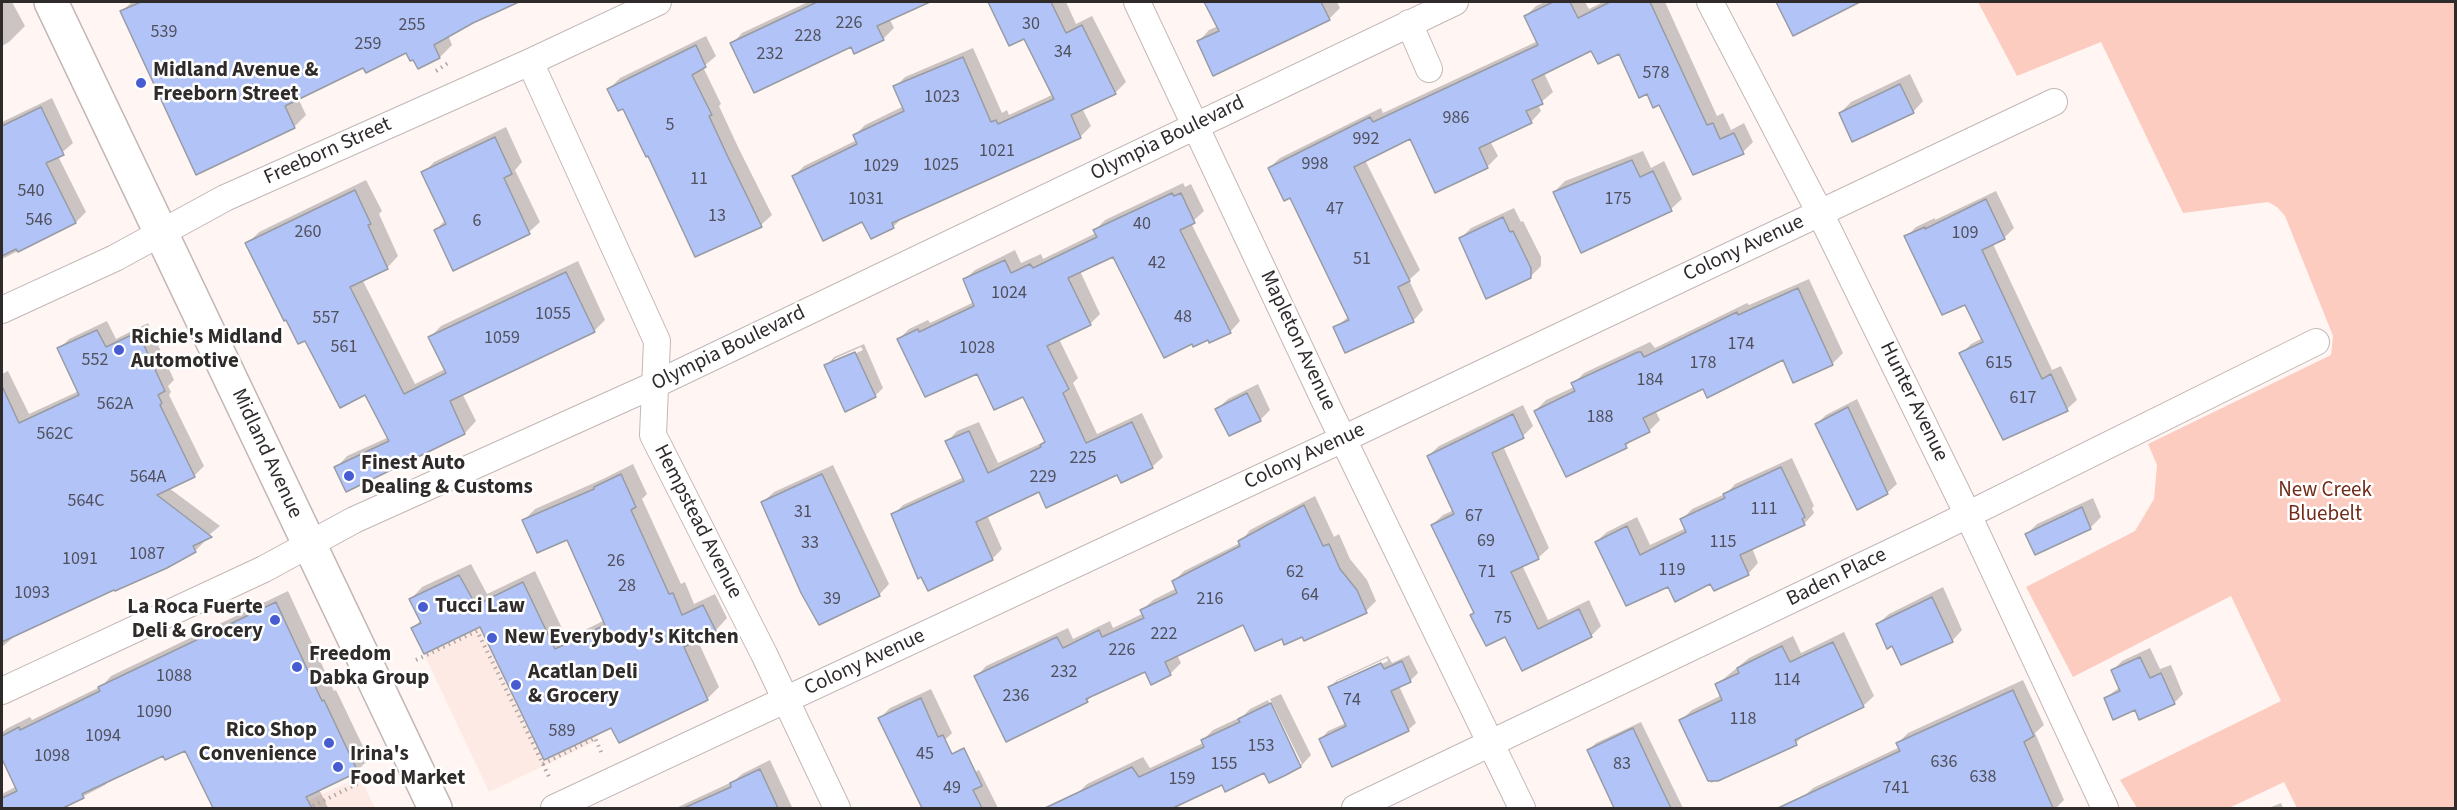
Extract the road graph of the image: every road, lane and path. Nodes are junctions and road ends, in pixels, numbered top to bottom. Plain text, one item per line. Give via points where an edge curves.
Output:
1 (51, 2) edge
2 (658, 2) edge
3 (1137, 2) edge
4 (1455, 2) edge
5 (1710, 2) edge
6 (1410, 23) junction
7 (530, 62) junction
8 (1429, 69) dead end
9 (2054, 102) dead end
10 (1196, 125) junction
11 (1820, 213) junction
12 (161, 232) junction
13 (2, 310) edge
14 (2316, 342) dead end
15 (654, 385) junction
16 (1343, 439) junction
17 (1968, 515) junction
18 (310, 544) junction
19 (416, 660) dead end
20 (2, 691) edge
21 (786, 700) junction
22 (1493, 744) junction
23 (603, 755) dead end
24 (543, 764) junction
25 (549, 777) dead end
26 (369, 778) dead end
27 (313, 806) dead end
28 (435, 808) edge
29 (554, 808) edge
30 (837, 808) edge
31 (1355, 808) edge
32 (1522, 808) edge
33 (2105, 808) edge

1 - 12 main road, Midland Avenue
2 - 7 street, Freeborn Street
3 - 10 street, Mapleton Avenue
4 - 6 street, Olympia Boulevard
5 - 11 street, Hunter Avenue
6 - 8 street
6 - 10 street, Olympia Boulevard
7 - 12 street, Freeborn Street via 225,198
7 - 15 street, Hempstead Avenue via 657,341
9 - 11 street, Colony Avenue
10 - 15 street, Olympia Boulevard
10 - 16 street, Mapleton Avenue
11 - 16 street, Colony Avenue
11 - 17 street, Hunter Avenue
12 - 13 street, Freeborn Street via 115,258
12 - 18 main road, Midland Avenue
14 - 17 street, Baden Place
15 - 18 street, Olympia Boulevard via 354,520
15 - 21 street, Hempstead Avenue via 653,435
16 - 21 street, Colony Avenue
16 - 22 street, Mapleton Avenue
17 - 22 street, Baden Place
17 - 33 street, Hunter Avenue
18 - 20 street, Olympia Boulevard via 248,577
18 - 28 main road, Midland Avenue
19 - 24 path via 477,631
21 - 29 street, Colony Avenue
21 - 30 street, Hempstead Avenue
22 - 31 street, Baden Place
22 - 32 street, Mapleton Avenue
23 - 24 path via 595,738
24 - 25 path
26 - 27 path

